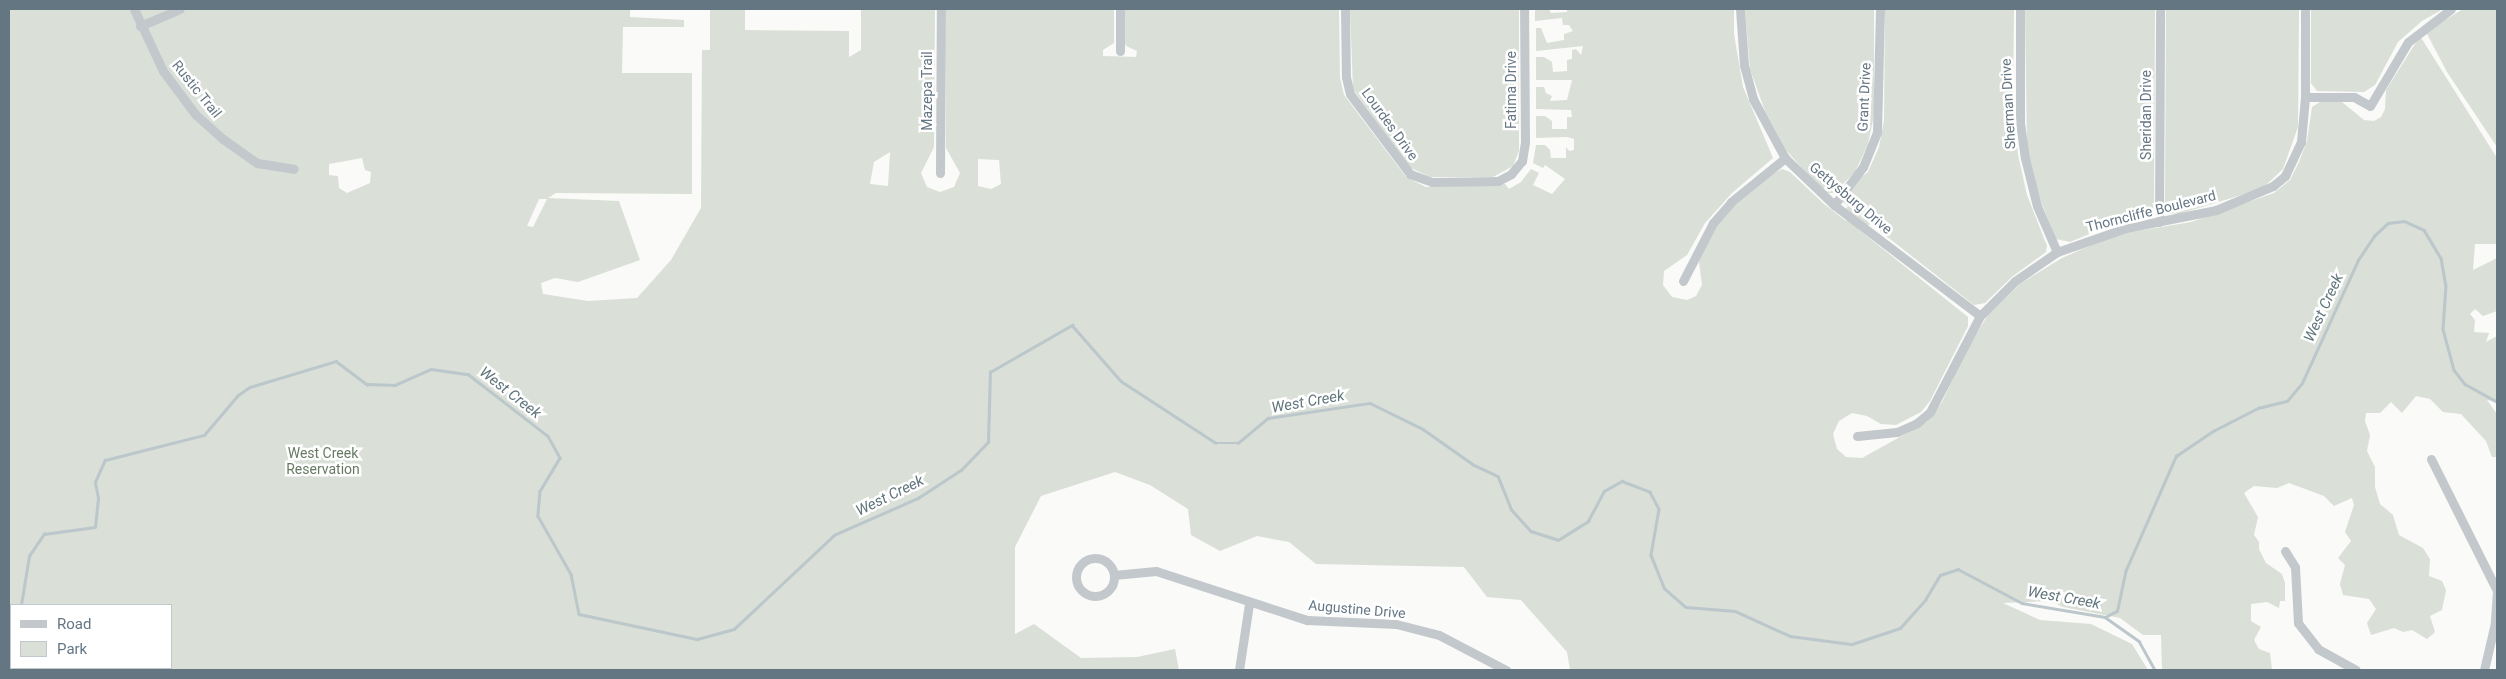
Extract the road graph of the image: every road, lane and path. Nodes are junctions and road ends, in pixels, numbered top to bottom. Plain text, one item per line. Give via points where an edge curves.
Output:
1 (134, 9) edge
2 (180, 9) edge
3 (941, 9) edge
4 (1120, 9) edge
5 (1345, 9) edge
6 (1524, 9) edge
7 (1740, 9) edge
8 (1880, 9) edge
9 (2020, 9) edge
10 (2160, 9) edge
11 (2305, 9) edge
12 (2451, 9) edge
13 (140, 26) junction
14 (1120, 51) dead end
15 (2305, 97) junction
16 (1785, 158) junction
17 (294, 169) dead end
18 (1516, 170) joint
19 (940, 173) dead end
20 (1834, 205) junction
21 (2159, 222) junction
22 (2057, 252) junction
23 (1683, 281) dead end
24 (1980, 316) junction
25 (1856, 436) dead end
26 (2431, 459) dead end
27 (2285, 551) dead end
28 (1114, 574) junction
29 (1249, 604) junction
30 (1239, 670) edge
31 (1506, 670) edge
32 (2356, 670) edge
33 (2484, 670) edge

1 - 13 street, Rustic Trail
2 - 13 street
3 - 19 street, Mazepa Trail
4 - 14 street
5 - 18 street, Lourdes Drive via 1348,90 1410,174 1427,182 1490,182 1502,180
6 - 18 street, Fatima Drive via 1524,147
7 - 16 street, Gettysburg Drive via 1744,65 1753,99
8 - 20 street, Grant Drive via 1877,132 1863,167
9 - 22 street, Sherman Drive via 2020,117 2025,158 2037,206
10 - 21 street, Sheridan Drive
11 - 15 street, Thorncliffe Boulevard
12 - 15 street via 2408,42 2370,106 2354,97
13 - 17 street, Rustic Trail via 163,71 195,114 214,132 257,163
15 - 21 street, Thorncliffe Boulevard via 2301,142 2281,180 2265,192 2216,210
16 - 20 street, Gettysburg Drive
16 - 23 street via 1731,202 1713,223
20 - 24 street, Gettysburg Drive
21 - 22 street, Thorncliffe Boulevard via 2099,236
22 - 24 street, Thorncliffe Boulevard via 2015,281
24 - 25 street, Thorncliffe Boulevard via 1930,412 1918,424 1897,432
26 - 33 street via 2497,591 2495,623
27 - 32 street via 2295,567 2298,623 2318,649
28 - 28 street via 1107,562 1093,558 1081,565 1077,580 1087,593 1098,595 1112,586
28 - 29 street, Augustine Drive via 1156,571
29 - 30 street
29 - 31 street, Augustine Drive via 1307,620 1396,624 1439,635

